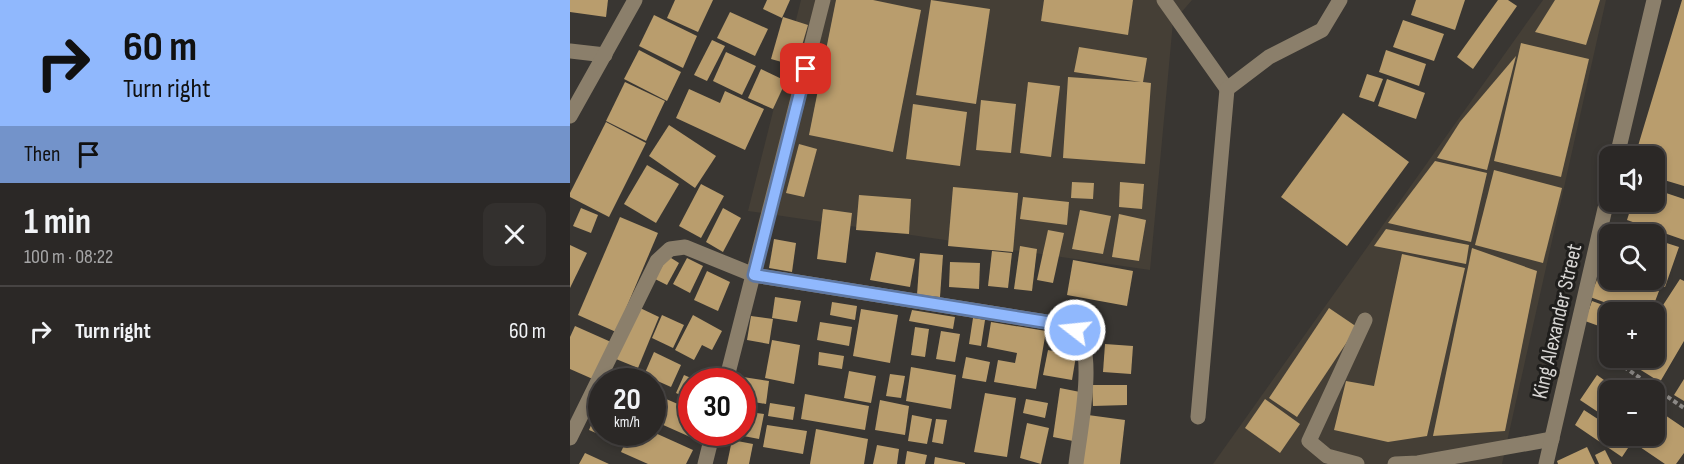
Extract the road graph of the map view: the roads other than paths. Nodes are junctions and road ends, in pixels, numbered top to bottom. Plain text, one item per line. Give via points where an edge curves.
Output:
1 (635, 0) edge
2 (823, 0) edge
3 (1164, 0) edge
4 (1340, 0) edge
5 (1654, 0) edge
6 (570, 51) edge
7 (605, 55) junction
8 (1227, 89) junction
9 (570, 116) edge
10 (1619, 146) edge
11 (1604, 212) edge
12 (754, 275) junction
13 (1365, 320) dead end
14 (729, 368) edge
15 (1198, 417) dead end
16 (570, 438) edge
17 (1552, 439) junction
18 (710, 446) edge
19 (705, 464) edge
20 (1076, 464) edge
21 (1357, 464) edge
22 (1395, 464) edge
23 (1546, 464) edge

1 - 7 street
2 - 12 street
3 - 8 street
4 - 8 street via 1322,30 1269,57
5 - 10 street
6 - 7 street
7 - 9 street
8 - 15 street
11 - 17 street, King Alexander Street
12 - 14 street
12 - 16 street via 685,247 670,249 657,261
12 - 20 street via 1059,324 1075,330 1087,364
13 - 21 street via 1309,441 1327,456
17 - 22 street
17 - 23 street, King Alexander Street
18 - 19 street

